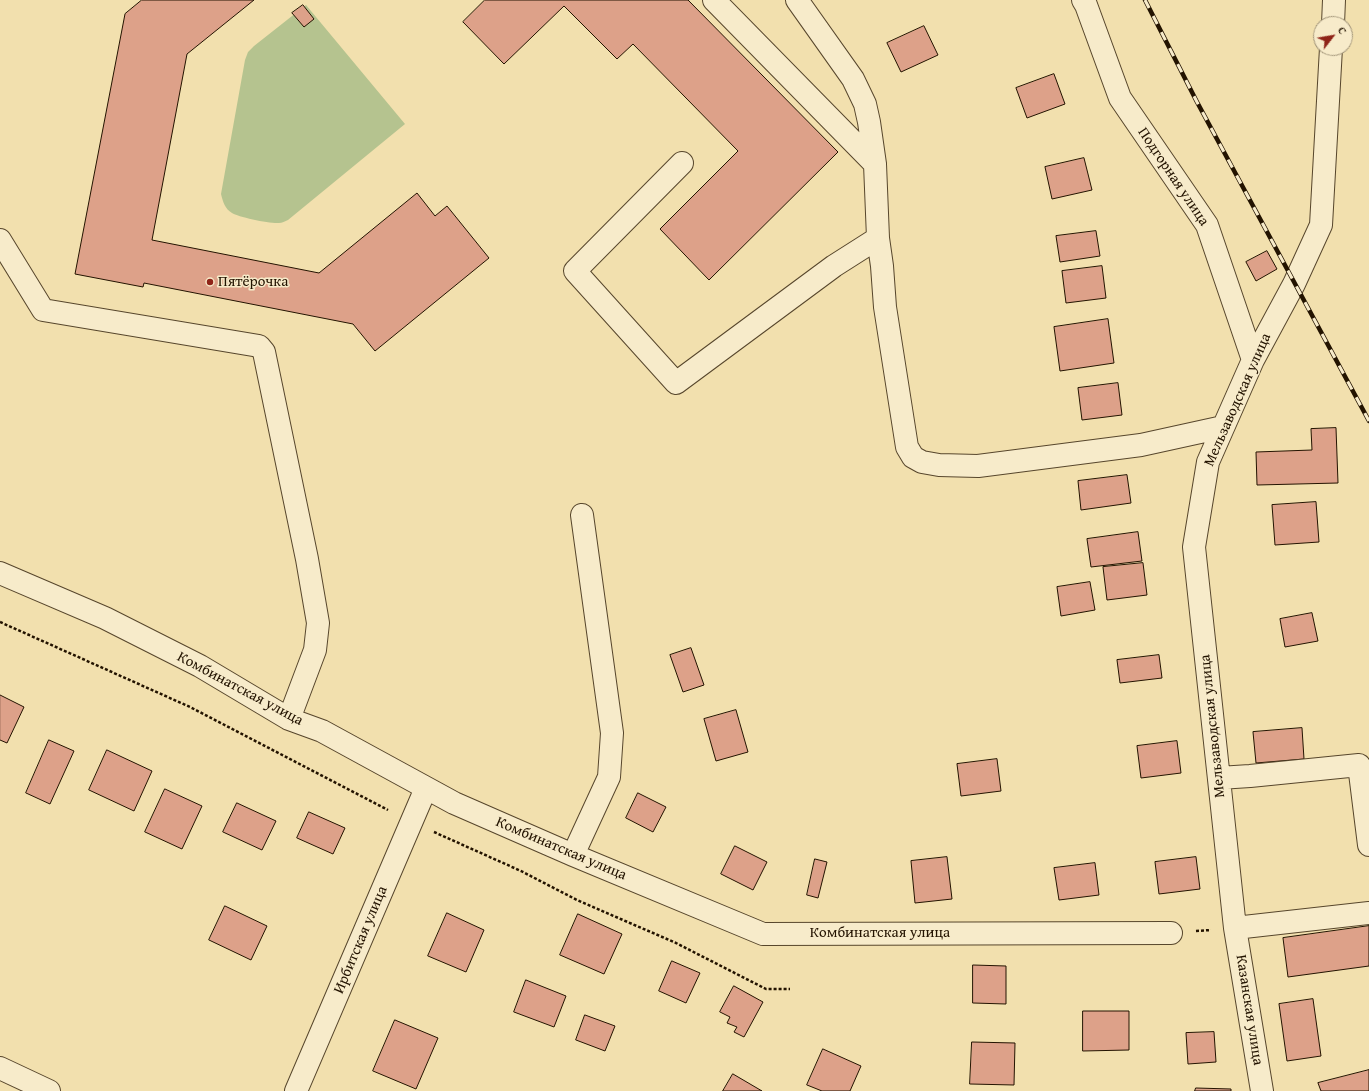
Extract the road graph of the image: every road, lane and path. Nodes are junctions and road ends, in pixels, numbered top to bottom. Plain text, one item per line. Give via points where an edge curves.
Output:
1 (714, 0) edge
2 (797, 0) edge
3 (1083, 0) edge
4 (1334, 0) edge
5 (1333, 16) edge
6 (1331, 56) edge
7 (682, 163) dead end
8 (876, 164) junction
9 (878, 238) junction
10 (0, 240) edge
11 (1253, 360) junction
12 (1223, 427) junction
13 (582, 515) dead end
14 (0, 573) edge
15 (289, 719) junction
16 (1219, 778) junction
17 (426, 788) junction
18 (1369, 845) edge
19 (573, 855) junction
20 (1369, 913) edge
21 (1235, 928) junction
22 (1171, 933) joint
23 (0, 1068) edge
24 (49, 1091) edge
25 (296, 1091) edge
26 (1262, 1091) edge

1 - 8 street
2 - 8 street via 860,92 869,122
3 - 11 street, Подгорная улица via 1120,98 1207,225
4 - 5 street
6 - 11 street, Мельзаводская улица via 1321,225 1294,284
7 - 9 street via 575,271 676,383 834,266
8 - 9 street
9 - 12 street via 885,307 907,447 914,457 922,462 978,466 1141,445
10 - 15 street via 43,310 259,346 264,352 318,623 315,650
11 - 12 street, Мельзаводская улица
12 - 16 street, Мельзаводская улица via 1208,462 1194,547
13 - 19 street via 612,733 609,777
14 - 15 street, Комбинатская улица via 118,625 200,666
15 - 17 street, Комбинатская улица via 322,730
16 - 18 street via 1359,765
16 - 21 street, Мельзаводская улица
17 - 19 street, Комбинатская улица via 454,803
17 - 25 street, Ирбитская улица
19 - 22 street, Комбинатская улица via 763,934
20 - 21 street
21 - 22 path
21 - 26 street, Казанская улица
23 - 24 street

